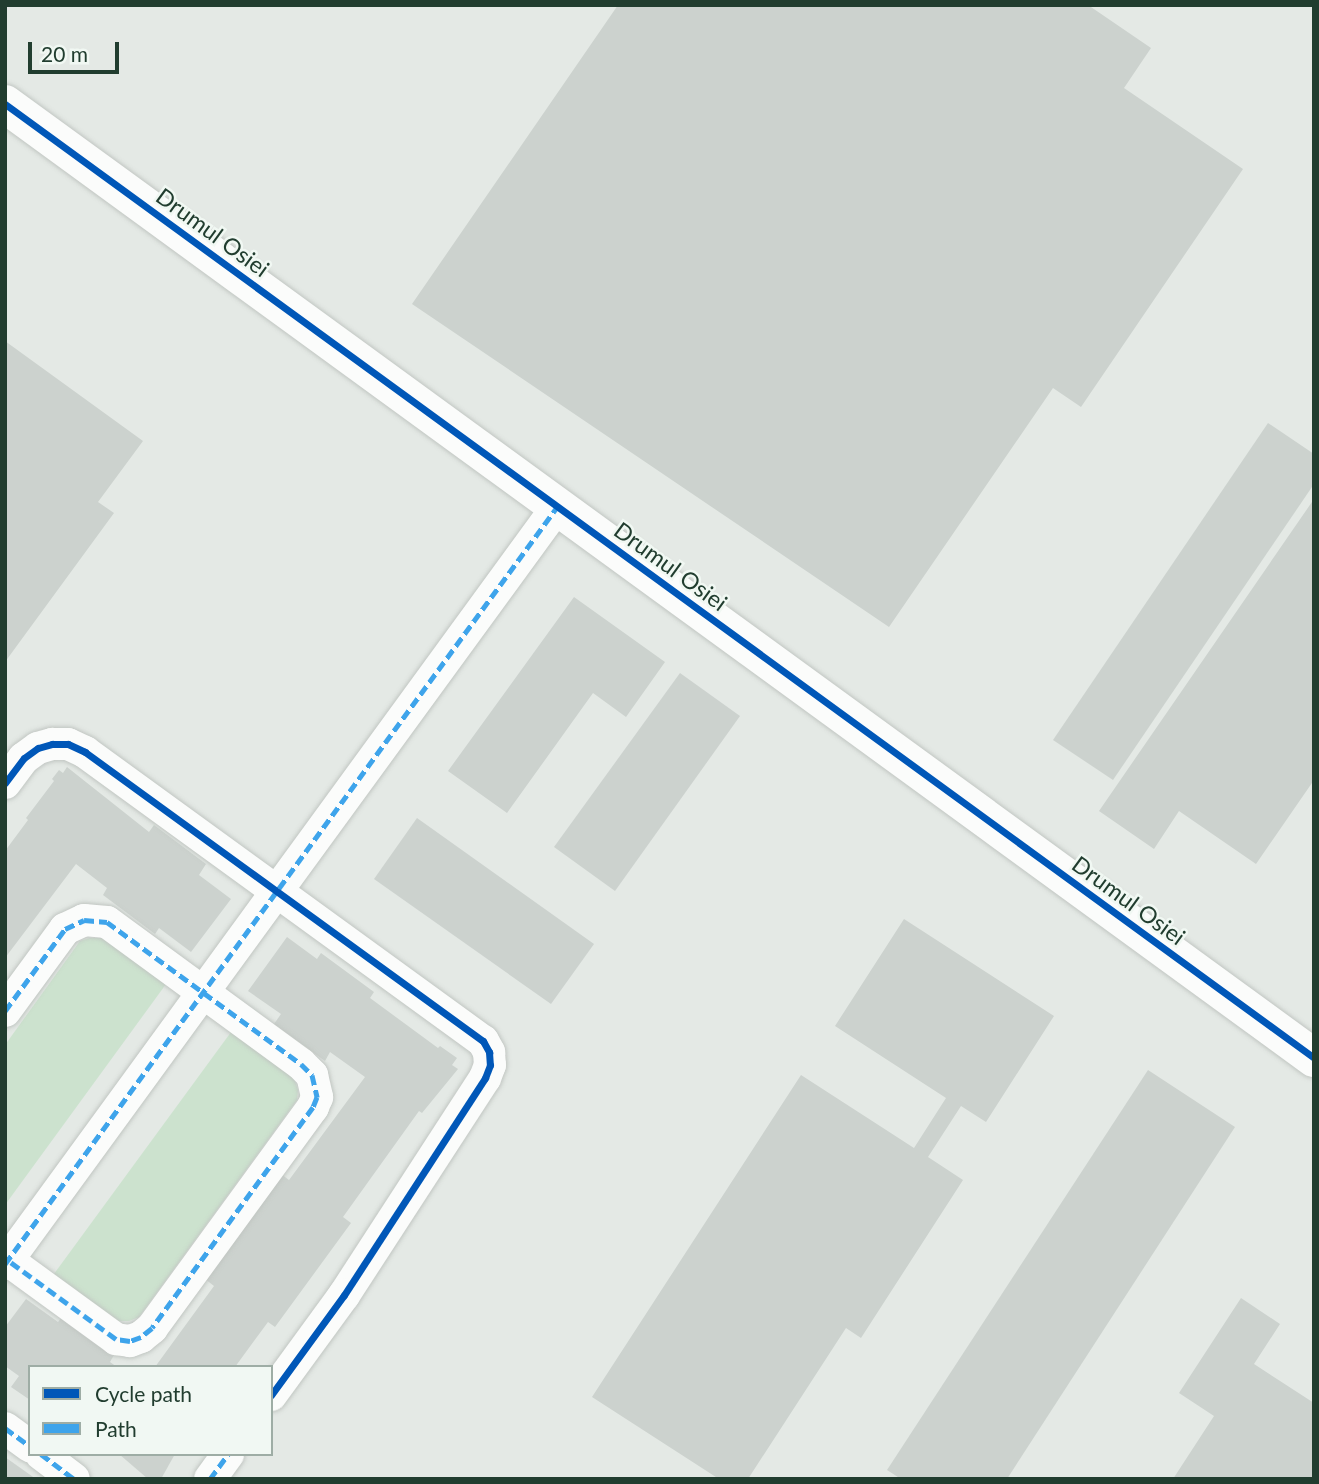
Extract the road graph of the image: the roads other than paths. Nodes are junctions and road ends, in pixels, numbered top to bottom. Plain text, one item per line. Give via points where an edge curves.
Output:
1 (5, 104) edge
2 (557, 507) junction
3 (5, 783) edge
4 (277, 891) junction
5 (204, 992) junction
6 (5, 1011) edge
7 (1314, 1058) edge
8 (6, 1261) edge
9 (273, 1392) edge
10 (5, 1428) edge
11 (28, 1445) edge
12 (44, 1456) edge
13 (227, 1456) edge
14 (74, 1479) edge
15 (210, 1479) edge

1 - 2 street, Drumul Osiei
2 - 4 street
2 - 7 street, Drumul Osiei
3 - 4 street via 38,748 68,744
4 - 5 street
4 - 9 street via 483,1041 490,1065 344,1295
5 - 6 street via 117,928 84,920 65,929
5 - 8 street
5 - 8 street via 312,1075 317,1086 313,1107 152,1328 130,1341 116,1339
10 - 11 street
12 - 14 street
13 - 15 street

